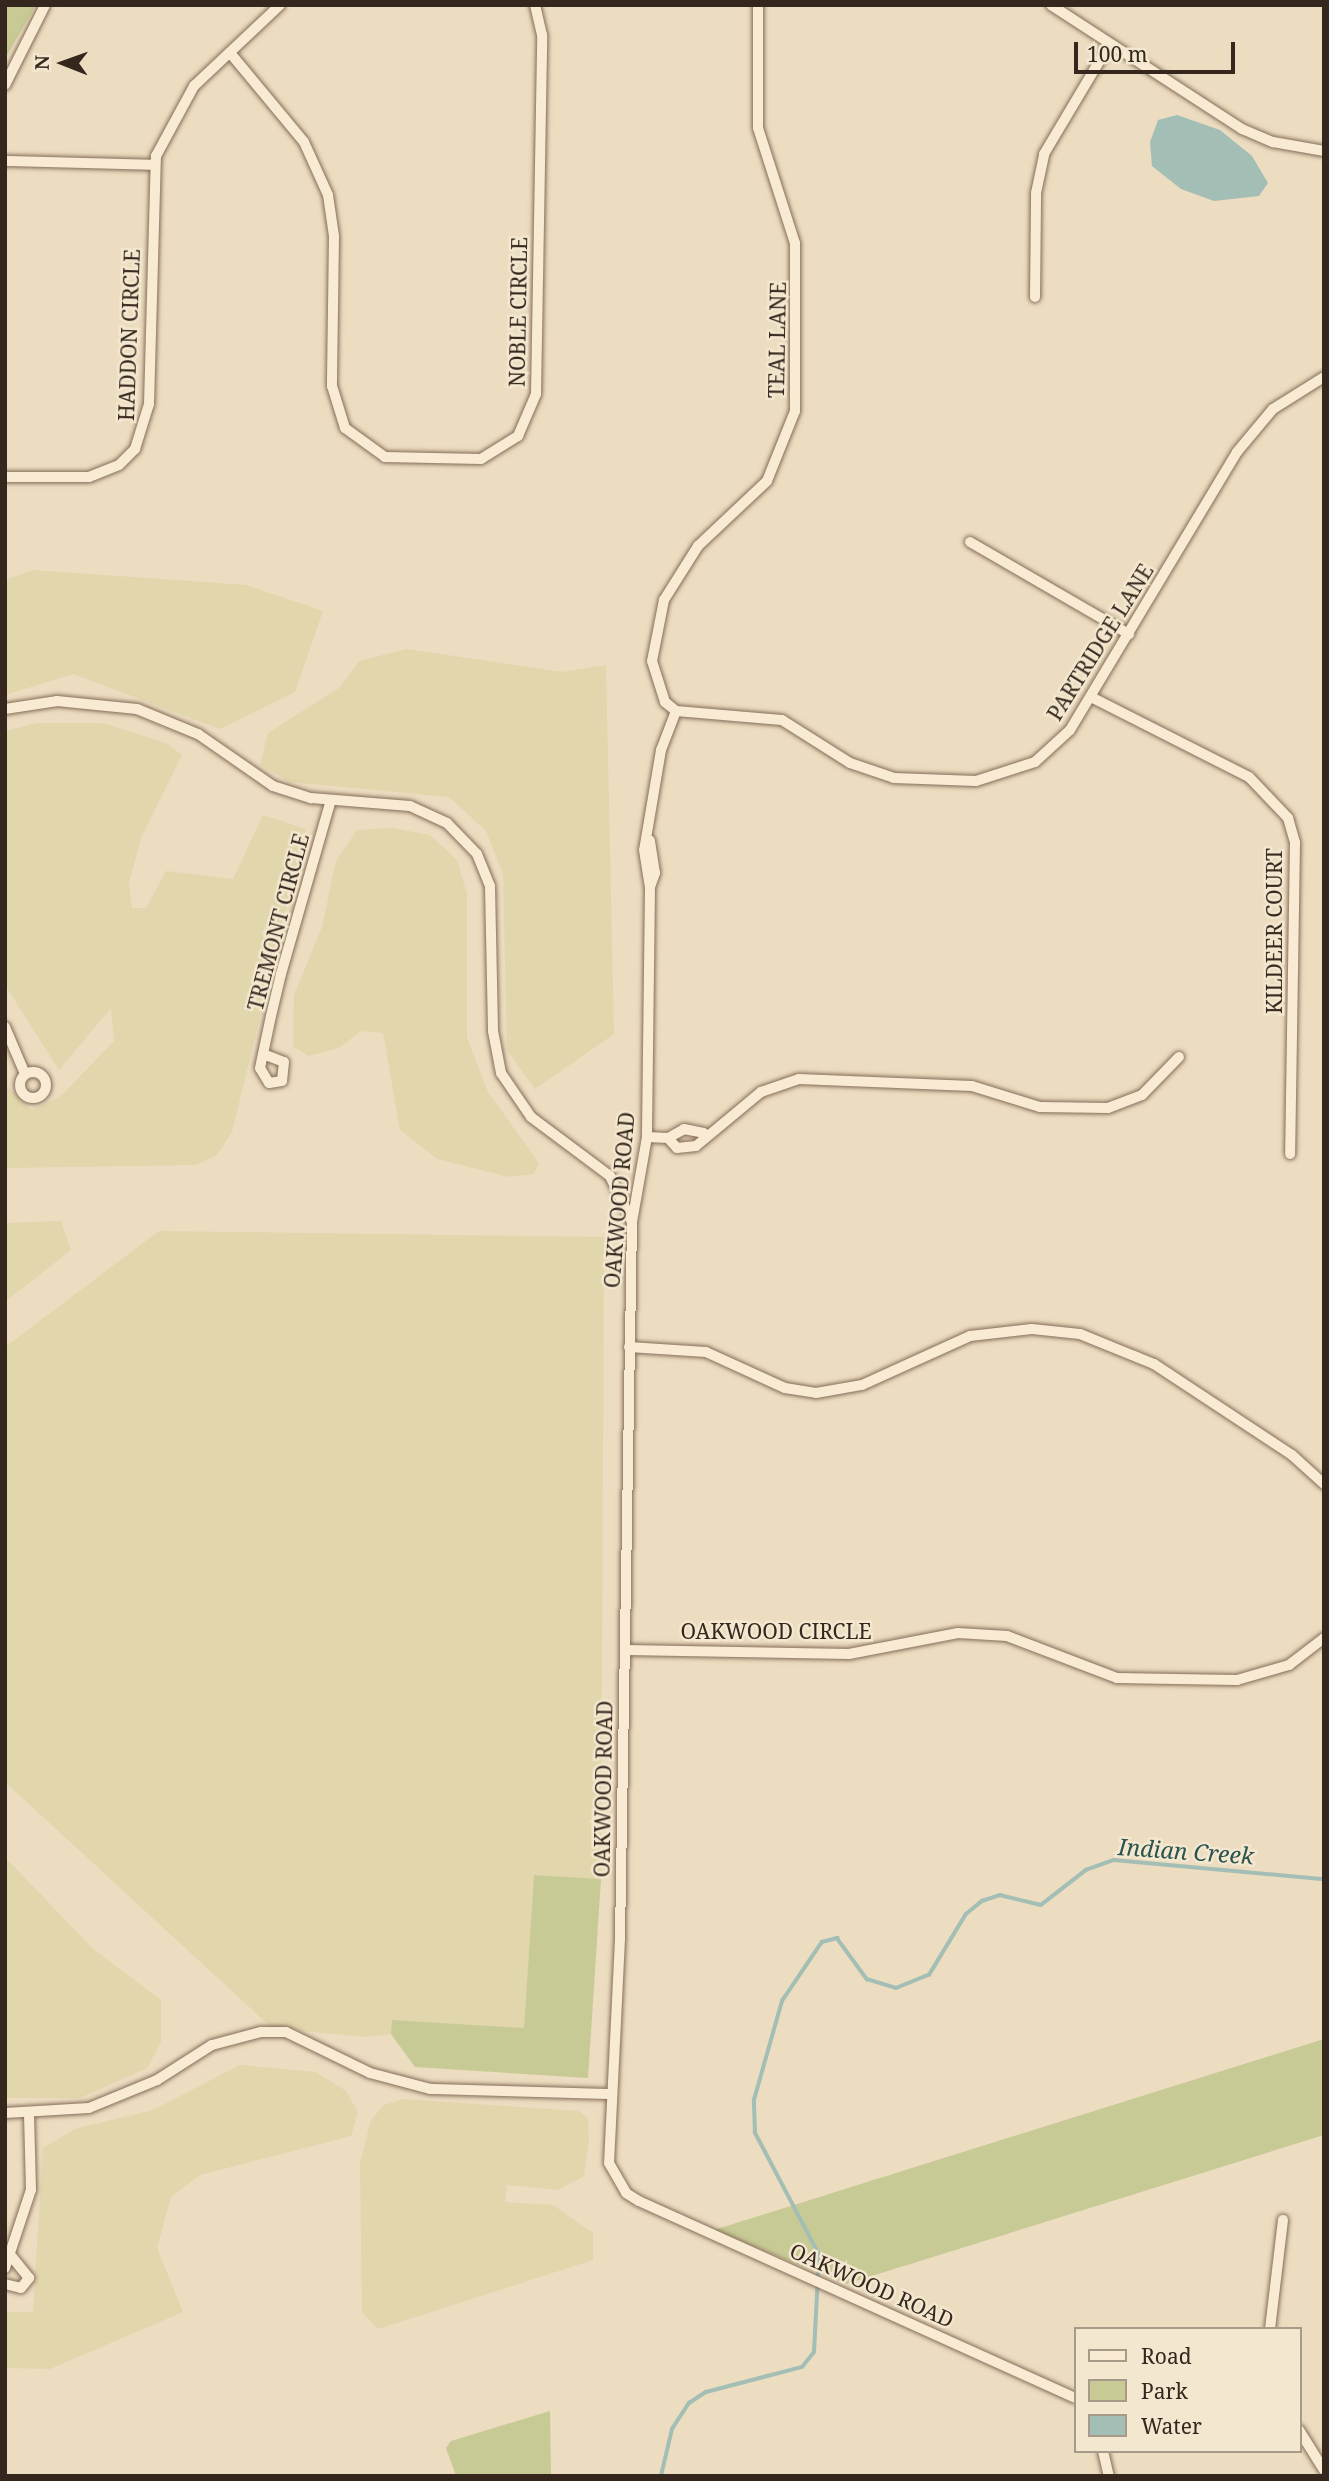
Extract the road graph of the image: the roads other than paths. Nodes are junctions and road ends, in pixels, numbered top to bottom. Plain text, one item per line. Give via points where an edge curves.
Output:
1 (45, 5) edge
2 (279, 5) edge
3 (535, 5) edge
4 (758, 5) edge
5 (1051, 5) edge
6 (1109, 45) junction
7 (231, 54) junction
8 (5, 85) edge
9 (1324, 150) edge
10 (5, 161) edge
11 (155, 165) junction
12 (1035, 297) dead end
13 (1324, 377) edge
14 (5, 477) edge
15 (970, 542) dead end
16 (1129, 634) junction
17 (1091, 697) junction
18 (5, 709) edge
19 (676, 711) junction
20 (331, 800) junction
21 (5, 1027) edge
22 (263, 1054) dead end
23 (1179, 1057) dead end
24 (25, 1074) dead end
25 (704, 1133) junction
26 (647, 1137) junction
27 (668, 1138) junction
28 (1290, 1154) dead end
29 (632, 1222) junction
30 (629, 1347) junction
31 (1324, 1484) edge
32 (1324, 1638) edge
33 (625, 1650) junction
34 (611, 2094) junction
35 (5, 2113) edge
36 (29, 2113) junction
37 (1283, 2220) dead end
38 (12, 2257) junction
39 (5, 2268) edge
40 (5, 2284) edge
41 (1270, 2327) edge
42 (1074, 2398) edge
43 (1301, 2433) edge
44 (1103, 2453) edge
45 (1324, 2470) edge
46 (1109, 2476) edge

1 - 8 street
2 - 7 street, HADDON CIRCLE
3 - 7 street, NOBLE CIRCLE via 542,35 536,394 518,436 481,459 385,457 345,428 332,386 334,236 328,195 304,142
4 - 19 street, TEAL LANE via 758,128 795,252 795,411 767,481 698,546 664,600 652,661 664,702
5 - 6 street
6 - 9 street via 1242,129 1273,142
6 - 12 street via 1044,154 1037,192
7 - 11 street, HADDON CIRCLE via 177,108
10 - 11 street
11 - 14 street, HADDON CIRCLE via 149,404 143,435 126,459 98,474
13 - 16 street, PARTRIDGE LANE via 1273,409 1237,452
15 - 16 street
16 - 17 street, PARTRIDGE LANE
17 - 19 street, PARTRIDGE LANE via 1070,730 1035,762 976,781 878,775 782,720
17 - 28 street, KILDEER COURT via 1249,777 1288,818 1295,843
18 - 20 street via 57,701 137,709 198,734 273,786
19 - 26 street, OAKWOOD ROAD via 661,750 643,873 650,887
20 - 22 street, TREMONT CIRCLE
20 - 29 street via 429,812 477,854 492,899 493,1031 501,1073 531,1117 610,1176
21 - 24 street
23 - 25 street via 1142,1095 1108,1108 1040,1107 972,1086 799,1079 761,1093
25 - 27 street via 684,1129
25 - 27 street via 689,1148
26 - 27 street
26 - 29 street, OAKWOOD ROAD
29 - 30 street, OAKWOOD ROAD
30 - 31 street via 706,1352 785,1388 816,1393 862,1385 932,1350 988,1332 1080,1334 1154,1364 1292,1455
30 - 33 street, OAKWOOD ROAD
32 - 33 street, OAKWOOD CIRCLE via 1289,1665 1237,1681 1116,1678 1007,1636 936,1636 849,1654
33 - 34 street, OAKWOOD ROAD
34 - 36 street via 430,2089 370,2073 286,2032 261,2032 212,2045 122,2097
34 - 42 street, OAKWOOD ROAD via 608,2163 626,2193
35 - 36 street
36 - 38 street via 31,2190
37 - 41 street
38 - 39 street
38 - 40 street via 29,2278 17,2289
43 - 45 street
44 - 46 street

